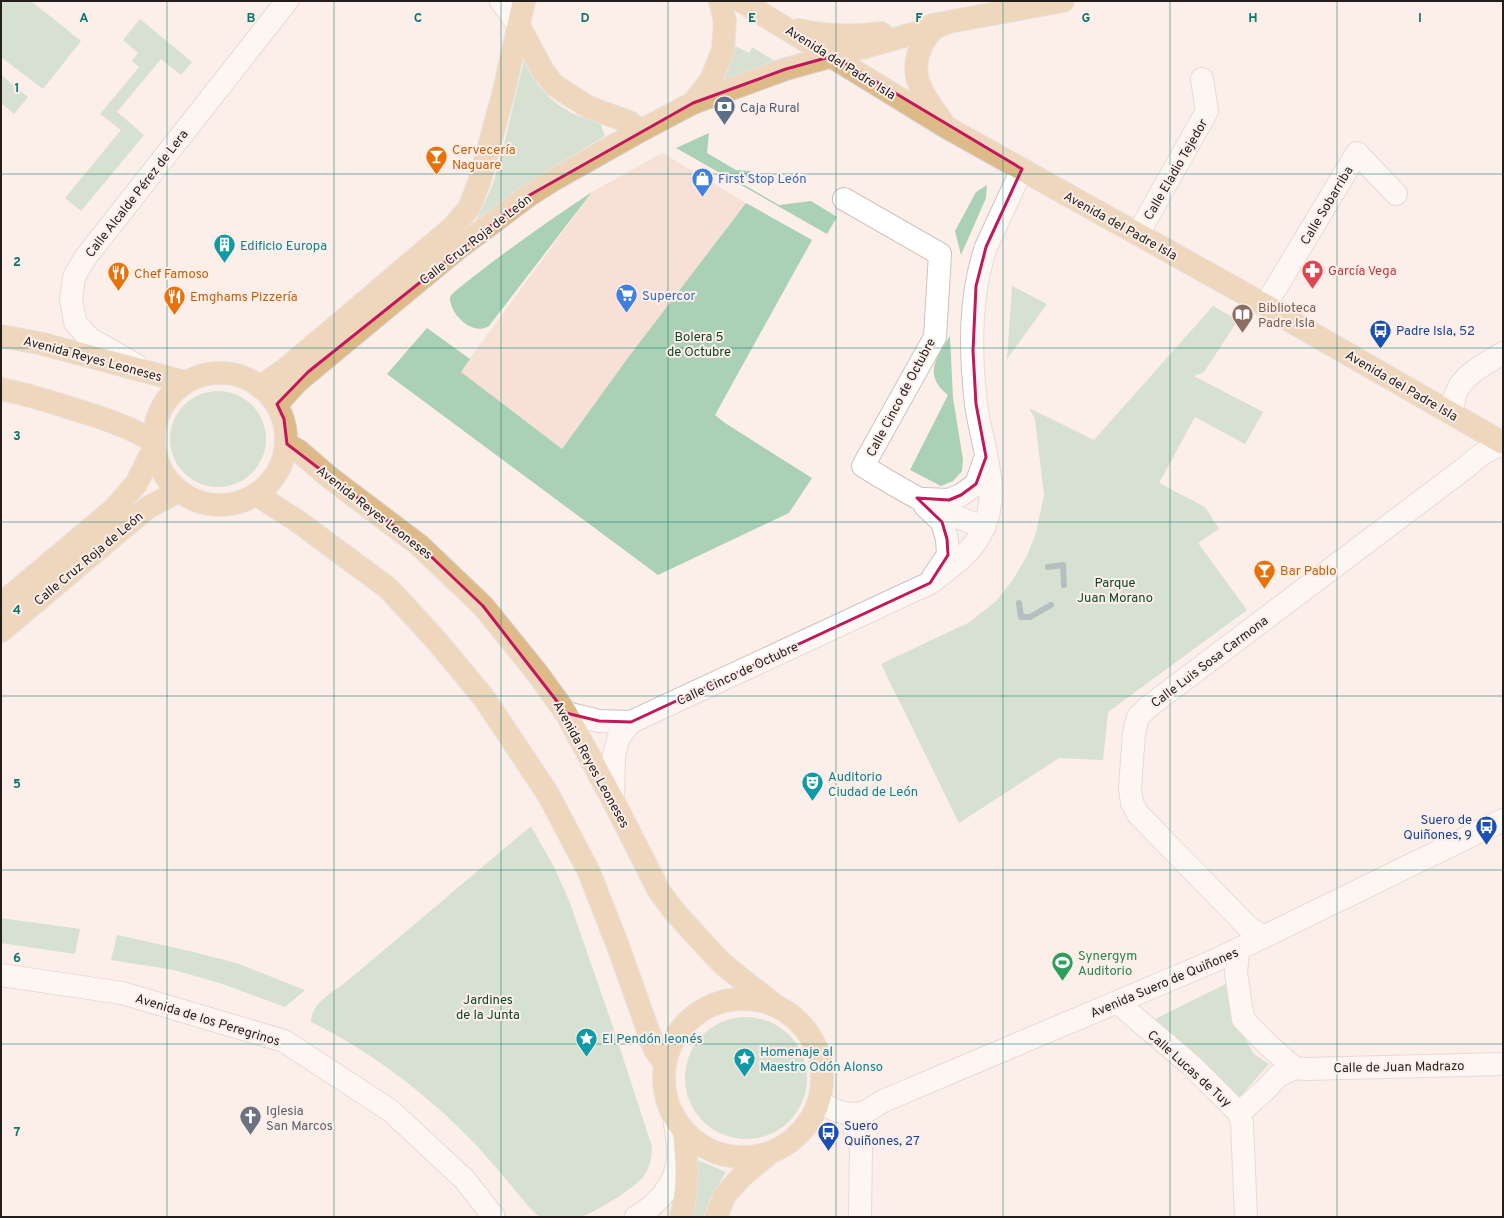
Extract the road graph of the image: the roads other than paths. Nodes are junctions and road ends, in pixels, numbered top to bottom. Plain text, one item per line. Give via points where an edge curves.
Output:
1 (287, 1) edge
2 (501, 1) edge
3 (524, 1) edge
4 (720, 1) edge
5 (741, 1) edge
6 (1063, 1) edge
7 (780, 24) junction
8 (519, 26) junction
9 (940, 26) junction
10 (832, 56) junction
11 (1202, 79) dead end
12 (693, 103) junction
13 (946, 127) junction
14 (640, 131) junction
15 (1022, 170) junction
16 (1396, 194) dead end
17 (844, 199) dead end
18 (1138, 234) junction
19 (1265, 306) junction
20 (1, 336) edge
21 (1503, 353) edge
22 (151, 373) junction
23 (185, 382) junction
24 (260, 387) junction
25 (1, 389) edge
26 (277, 404) junction
27 (1453, 414) junction
28 (287, 444) junction
29 (1503, 444) edge
30 (153, 445) junction
31 (986, 457) junction
32 (179, 491) junction
33 (257, 495) junction
34 (917, 498) junction
35 (984, 527) junction
36 (930, 583) junction
37 (1, 604) edge
38 (1, 631) edge
39 (566, 713) junction
40 (630, 722) junction
41 (614, 800) junction
42 (1503, 820) edge
43 (1263, 937) junction
44 (1238, 950) junction
45 (1, 975) edge
46 (1117, 1002) junction
47 (772, 1003) junction
48 (665, 1064) junction
49 (1503, 1064) edge
50 (1295, 1068) junction
51 (818, 1104) junction
52 (1239, 1113) junction
53 (860, 1122) junction
54 (679, 1124) junction
55 (766, 1156) junction
56 (494, 1217) edge
57 (636, 1217) edge
58 (681, 1217) edge
59 (716, 1217) edge
60 (860, 1217) edge
61 (1246, 1217) edge

1 - 22 street, Calle Alcalde Pérez de Lera via 85,258 74,277 71,299 75,322 89,338
2 - 8 street
3 - 8 main road, Calle Cruz Roja de León
4 - 12 main road, Calle Cruz Roja de León via 725,21 723,50 711,80
5 - 7 main road, Avenida del Padre Isla
6 - 9 main road
7 - 9 main road via 812,34 842,36
7 - 10 main road, Avenida del Padre Isla
8 - 14 main road via 543,71 554,84 588,108 628,122
8 - 24 main road, Calle Cruz Roja de León via 479,183 469,208 452,228 287,368
9 - 10 main road, Calle Cruz Roja de León
9 - 13 main road via 926,37 919,49 917,68 919,85
10 - 12 main road, Calle Cruz Roja de León via 786,69
10 - 13 main road, Avenida del Padre Isla
11 - 18 street, Calle Eladio Tejedor via 1207,111
12 - 14 main road, Calle Cruz Roja de León
13 - 15 main road, Avenida del Padre Isla
14 - 26 main road, Calle Cruz Roja de León via 553,180 456,250 308,372
15 - 18 main road, Avenida del Padre Isla
15 - 31 street, Calle Cinco de Octubre via 986,247 976,286 972,322 976,404
16 - 19 street, Calle Sobarriba via 1357,153
17 - 34 street, Calle Cinco de Octubre via 940,254 935,337 863,466
18 - 19 main road, Avenida del Padre Isla
19 - 27 main road, Avenida del Padre Isla
20 - 22 main road, Avenida Reyes Leoneses via 39,343
21 - 27 street via 1461,384 1456,392
22 - 23 main road, Avenida Reyes Leoneses
23 - 24 main road via 204,374 225,373 245,377
23 - 30 main road via 171,394 161,410 155,424
24 - 26 main road
25 - 30 main road via 27,394 100,417 139,433
26 - 28 main road via 284,418
27 - 29 main road, Avenida del Padre Isla
28 - 33 main road via 281,466 272,481
28 - 39 main road, Avenida Reyes Leoneses via 419,545 483,606
29 - 43 street, Calle Luis Sosa Carmona via 1481,454 1138,717 1134,733 1130,788 1132,803 1138,814 1248,927
30 - 32 main road via 159,465 168,480
30 - 37 main road, Calle Cruz Roja de León via 136,484 114,509
31 - 34 street, Calle Cinco de Octubre via 976,484 961,495 949,500
31 - 35 street, Calle Cinco de Octubre via 991,504
32 - 33 main road via 196,501 218,505 240,502
32 - 38 main road, Calle Cruz Roja de León via 147,508
33 - 48 main road via 296,520 388,588 484,698 548,794 589,872 655,1050
34 - 35 street, Calle Cinco de Octubre via 964,521
34 - 36 street, Calle Cinco de Octubre via 942,522 948,540 948,555
35 - 36 street, Calle Cinco de Octubre via 958,562
36 - 40 street, Calle Cinco de Octubre
39 - 40 street, Calle Cinco de Octubre via 599,721
39 - 41 main road, Avenida Reyes Leoneses
40 - 41 street via 619,737 614,755
41 - 47 main road, Avenida Reyes Leoneses via 650,875 674,911 725,966
42 - 43 street, Avenida Suero de Quiñones
43 - 44 street, Avenida Suero de Quiñones
44 - 46 street, Avenida Suero de Quiñones
44 - 50 street via 1236,973 1243,1019
45 - 56 street, Avenida de los Peregrinos via 122,993 284,1041 391,1111 465,1180
46 - 52 street, Calle Lucas de Tuy via 1192,1066
46 - 53 street, Avenida Suero de Quiñones via 883,1102
47 - 48 main road via 732,999 708,1006 687,1020 672,1040
47 - 51 main road via 800,1021 812,1037 823,1074 822,1093
48 - 54 main road via 664,1082
49 - 50 street, Calle de Juan Madrazo
50 - 52 street, Calle de Juan Madrazo via 1278,1076
51 - 53 street via 829,1119
51 - 55 main road via 803,1132 785,1147
52 - 61 street, Calle Lucas de Tuy via 1242,1123
53 - 60 street
54 - 55 main road via 702,1146 721,1154 743,1158
54 - 57 street via 678,1158 673,1178 658,1200
54 - 58 main road via 688,1167 686,1202
55 - 59 main road via 742,1176 726,1195

